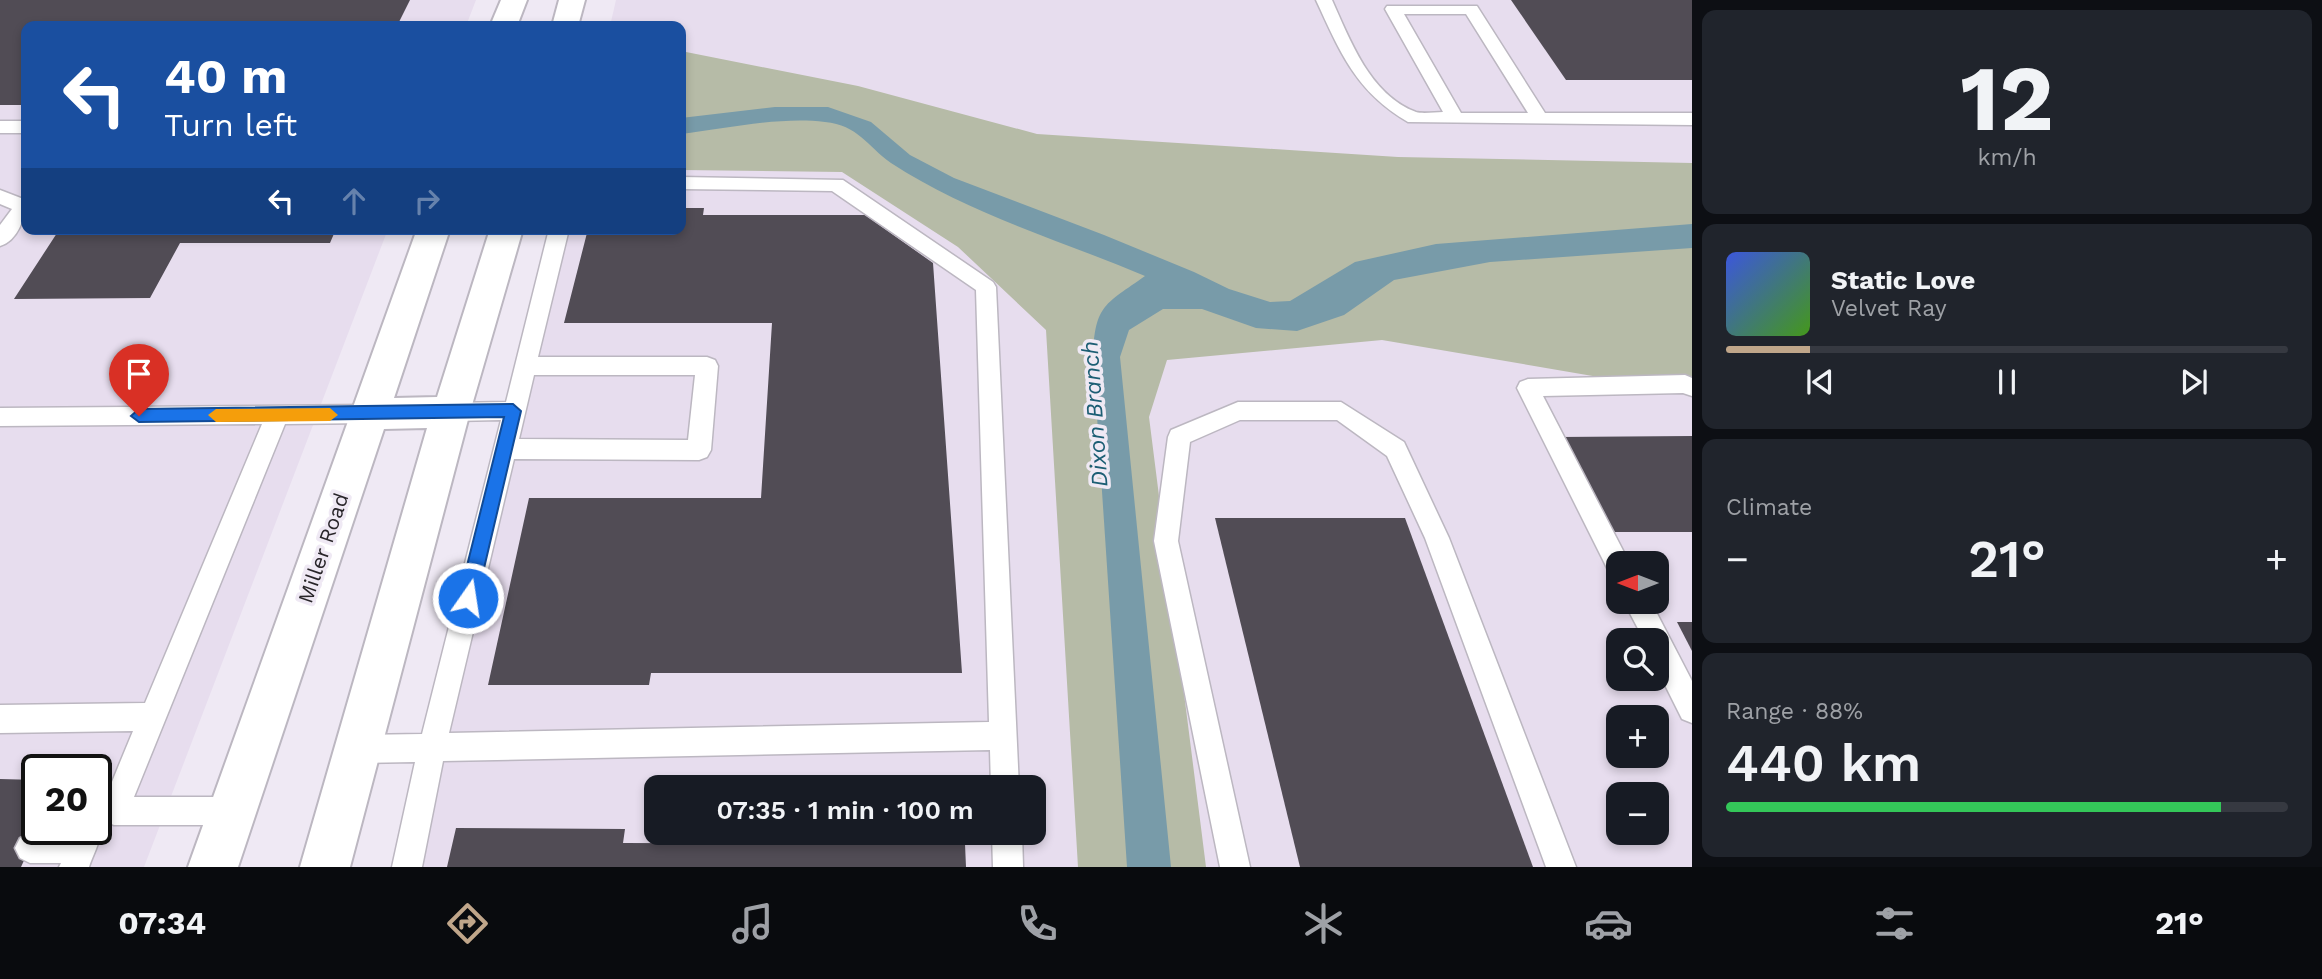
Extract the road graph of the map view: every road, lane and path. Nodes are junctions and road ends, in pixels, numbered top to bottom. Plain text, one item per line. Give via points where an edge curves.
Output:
1 (514, 0) edge
2 (572, 0) edge
3 (1324, 0) edge
4 (507, 21) edge
5 (566, 21) edge
6 (1455, 118) junction
7 (1540, 118) junction
8 (1692, 119) edge
9 (0, 127) edge
10 (21, 127) edge
11 (686, 183) edge
12 (0, 197) edge
13 (21, 205) edge
14 (21, 210) edge
15 (432, 235) edge
16 (505, 235) edge
17 (557, 235) edge
18 (0, 239) edge
19 (524, 366) junction
20 (1692, 387) edge
21 (513, 411) junction
22 (452, 412) junction
23 (369, 414) junction
24 (277, 415) junction
25 (0, 416) edge
26 (504, 449) junction
27 (1611, 551) edge
28 (1669, 664) edge
29 (1692, 709) edge
30 (153, 717) junction
31 (0, 719) edge
32 (1003, 736) junction
33 (432, 748) junction
34 (358, 749) junction
35 (1004, 775) edge
36 (112, 796) edge
37 (233, 811) junction
38 (112, 832) edge
39 (45, 845) edge
40 (1007, 845) edge
41 (30, 848) dead end
42 (214, 867) edge
43 (325, 867) edge
44 (407, 867) edge
45 (1008, 867) edge
46 (1235, 867) edge
47 (1561, 867) edge

1 - 4 main road
2 - 5 main road
3 - 6 lane via 1355,65 1377,95 1414,118
6 - 7 lane
6 - 7 lane via 1392,9 1471,9
7 - 8 lane
9 - 10 lane
11 - 32 lane via 836,185 986,287
12 - 13 lane
14 - 18 lane
15 - 23 main road, Miller Road
16 - 22 main road
17 - 19 lane
19 - 21 lane
19 - 26 lane via 707,366 699,450
20 - 27 lane via 1528,388
21 - 22 lane
21 - 26 lane
22 - 23 main road
22 - 34 main road
23 - 24 lane
23 - 37 main road, Miller Road
24 - 25 lane
24 - 30 lane
26 - 33 lane
28 - 29 lane
30 - 31 lane
30 - 36 lane
32 - 33 lane
32 - 35 lane
33 - 34 lane
33 - 44 lane
34 - 43 main road
37 - 38 lane
37 - 42 main road, Miller Road
39 - 41 lane
40 - 45 lane
46 - 47 lane via 1166,541 1180,437 1238,411 1341,411 1396,449 1437,538

